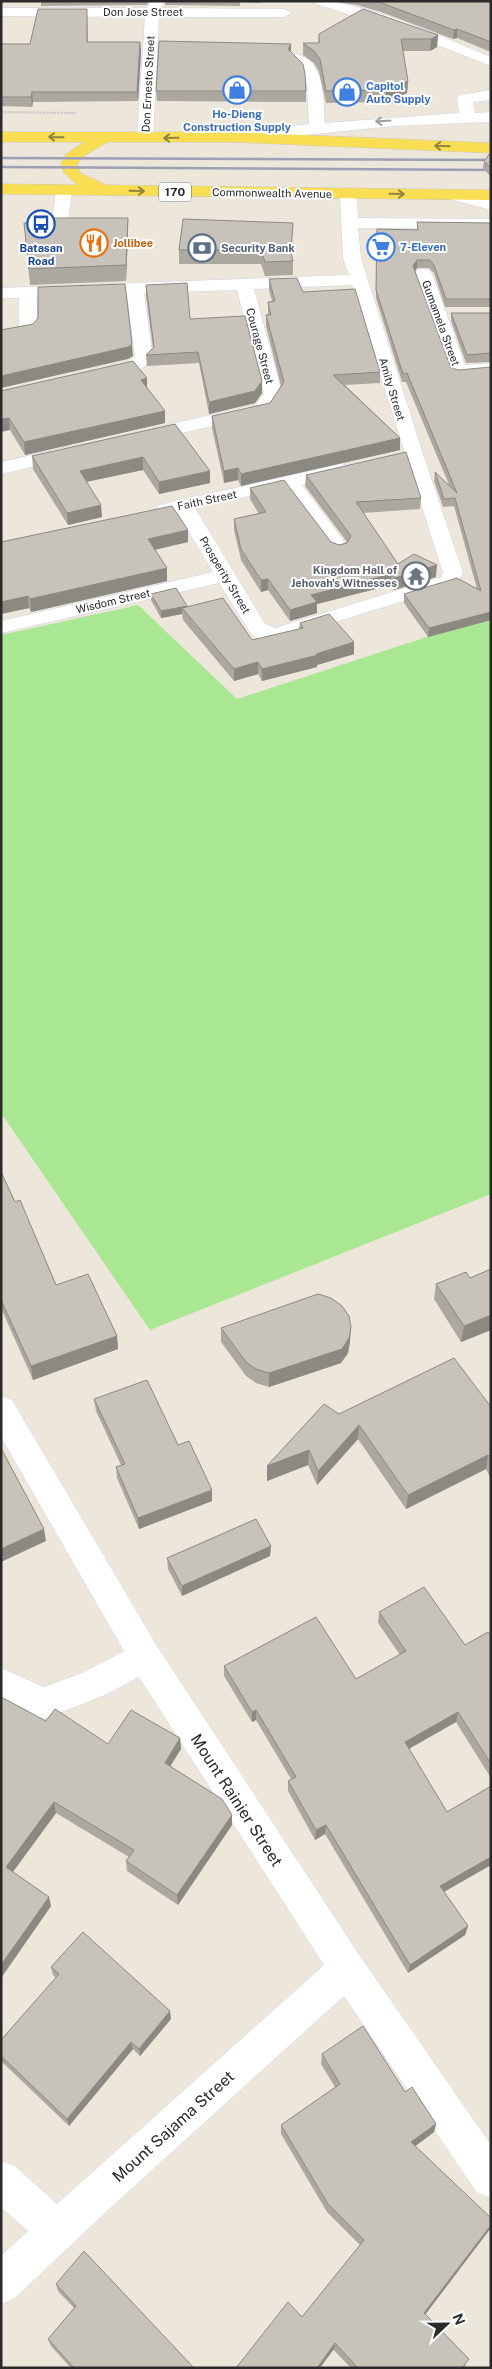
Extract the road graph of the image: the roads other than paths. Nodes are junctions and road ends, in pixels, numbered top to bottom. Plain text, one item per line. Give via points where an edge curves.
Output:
1 (321, 1) edge
2 (155, 7) edge
3 (1, 12) edge
4 (284, 13) dead end
5 (296, 58) edge
6 (491, 62) edge
7 (491, 95) edge
8 (491, 117) edge
9 (469, 118) junction
10 (317, 128) junction
11 (491, 131) edge
12 (1, 137) edge
13 (233, 137) junction
14 (105, 138) junction
15 (145, 138) junction
16 (491, 148) edge
17 (1, 189) edge
18 (64, 190) junction
19 (105, 191) junction
20 (348, 193) junction
21 (452, 195) junction
22 (491, 195) edge
23 (491, 205) edge
24 (350, 223) junction
25 (491, 224) edge
26 (59, 230) edge
27 (423, 274) dead end
28 (358, 280) junction
29 (244, 283) junction
30 (135, 289) junction
31 (28, 292) junction
32 (1, 293) edge
33 (1, 336) edge
34 (491, 368) edge
35 (78, 378) edge
36 (127, 440) edge
37 (88, 448) edge
38 (356, 467) edge
39 (1, 468) edge
40 (290, 482) junction
41 (182, 505) junction
42 (148, 513) edge
43 (339, 548) edge
44 (225, 575) junction
45 (1, 627) edge
46 (276, 634) joint
47 (1, 1409) edge
48 (145, 1657) junction
49 (1, 1683) edge
50 (347, 1969) junction
51 (491, 2179) edge
52 (1, 2180) edge
53 (57, 2231) junction
54 (1, 2284) edge

1 - 6 street via 409,29
2 - 3 street, Don Jose Street
2 - 4 street, Don Jose Street
2 - 15 street, Don Ernesto Street
5 - 10 street via 310,72 315,84
7 - 9 street via 465,98
8 - 9 street
9 -> 10 street
10 - 13 street
11 - 13 main road
14 -> 12 main road
13 -> 15 main road
16 -> 13 main road
14 - 15 main road
14 - 19 main road via 76,152 69,161 70,174 75,179
17 - 18 main road, Commonwealth Avenue / 170
18 - 19 main road, Commonwealth Avenue / 170
18 - 26 street
19 -> 20 main road, Commonwealth Avenue / 170
20 -> 21 main road, Commonwealth Avenue / 170
20 - 24 street, Amity Street
21 - 22 main road, Commonwealth Avenue / 170
21 - 23 street, Commonwealth Avenue / 170
24 - 25 street
24 - 28 street, Amity Street via 352,258
27 - 34 street, Gumamela Street via 447,314 458,370
28 - 29 street
28 - 46 street, Amity Street via 403,456 453,573 449,581
29 - 30 street
29 - 36 street, Courage Street via 273,393 262,409
30 - 31 street
30 - 35 street via 144,359 135,365
31 - 32 street
31 - 33 street via 28,330
37 - 39 street
38 - 40 street, Faith Street
40 - 41 street, Faith Street
40 - 43 street
41 - 42 street, Faith Street
41 - 44 street, Prosperity Street
44 - 45 street, Wisdom Street
44 - 46 street, Prosperity Street via 257,628 264,633
47 - 48 street, Mount Rainier Street
48 - 49 street via 93,1684 44,1703
48 - 50 street, Mount Rainier Street
50 - 51 street, Mount Rainier Street
50 - 53 street, Mount Sajama Street
52 - 53 street
53 - 54 street, Mount Sajama Street

